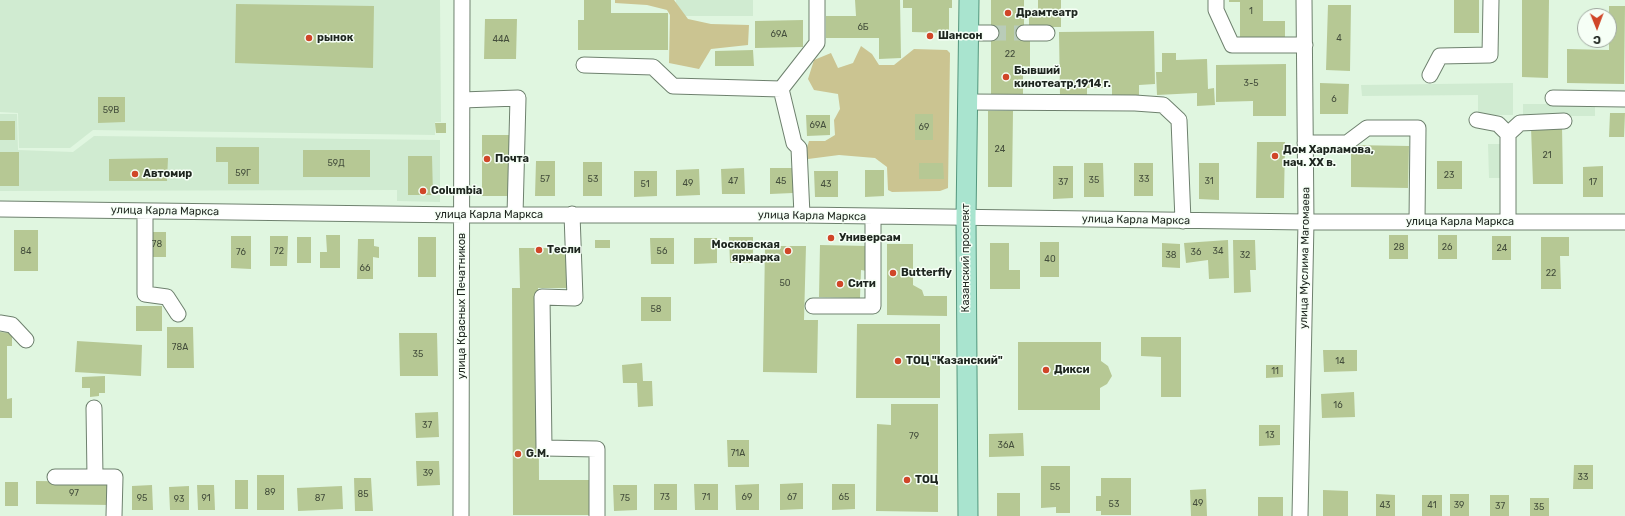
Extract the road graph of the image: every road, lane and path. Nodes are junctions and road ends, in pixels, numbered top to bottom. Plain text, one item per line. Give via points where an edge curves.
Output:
1 (462, 0) edge
2 (817, 0) edge
3 (969, 0) edge
4 (1216, 0) edge
5 (1304, 0) edge
6 (1491, 0) edge
7 (969, 33) junction
8 (991, 33) tunnel mouth
9 (1024, 33) tunnel mouth
10 (1047, 33) dead end
11 (1305, 45) junction
12 (584, 65) dead end
13 (1430, 75) dead end
14 (782, 89) junction
15 (1554, 98) dead end
16 (1625, 98) edge
17 (462, 100) junction
18 (968, 102) junction
19 (1477, 120) dead end
20 (1564, 121) dead end
21 (1508, 134) junction
22 (1305, 143) junction
23 (0, 209) edge
24 (145, 211) junction
25 (572, 214) junction
26 (463, 215) junction
27 (515, 215) junction
28 (802, 215) junction
29 (873, 217) junction
30 (966, 218) junction
31 (1182, 220) junction
32 (1306, 222) junction
33 (1417, 222) junction
34 (1508, 222) junction
35 (1625, 222) edge
36 (813, 306) dead end
37 (178, 314) dead end
38 (0, 323) edge
39 (26, 340) dead end
40 (94, 408) dead end
41 (55, 477) dead end
42 (95, 477) junction
43 (114, 516) edge
44 (461, 516) edge
45 (597, 516) edge
46 (968, 516) edge
47 (1300, 516) edge

1 - 17 street, улица Красных Печатников
2 - 14 street via 817,43
3 - 7 main road, Казанский проспект
4 - 11 street via 1216,10 1232,45
5 - 11 street, улица Муслима Магомаева
6 - 13 street via 1490,55 1440,56
7 - 8 street
7 - 18 main road, Казанский проспект
9 - 10 street
11 - 22 street, улица Муслима Магомаева
12 - 14 street via 653,67 673,86
14 - 28 street via 794,143 799,148
15 - 16 street
17 - 26 street, улица Красных Печатников
17 - 27 street via 518,98
18 - 30 main road, Казанский проспект
18 - 31 street via 1163,105 1179,120
19 - 21 street via 1498,124
20 - 21 street via 1520,123
21 - 34 street
22 - 32 street, улица Муслима Магомаева
22 - 33 street via 1347,143 1368,128 1418,128
23 - 24 street, улица Карла Маркса
24 - 26 street, улица Карла Маркса
24 - 37 street via 144,294 167,297
25 - 27 street, улица Карла Маркса
25 - 28 street, улица Карла Маркса
25 - 45 street via 575,298 542,297 544,448 596,449
26 - 27 street, улица Карла Маркса
26 - 44 street, улица Красных Печатников
28 - 29 street, улица Карла Маркса
29 - 30 street, улица Карла Маркса
29 - 36 street via 874,306
30 - 31 street, улица Карла Маркса
30 - 46 main road, Казанский проспект
31 - 32 street, улица Карла Маркса
32 - 33 street, улица Карла Маркса
32 - 47 street, улица Муслима Магомаева
33 - 34 street, улица Карла Маркса
34 - 35 street, улица Карла Маркса
38 - 39 street via 12,325
40 - 42 street
41 - 42 street
42 - 43 street via 115,477

